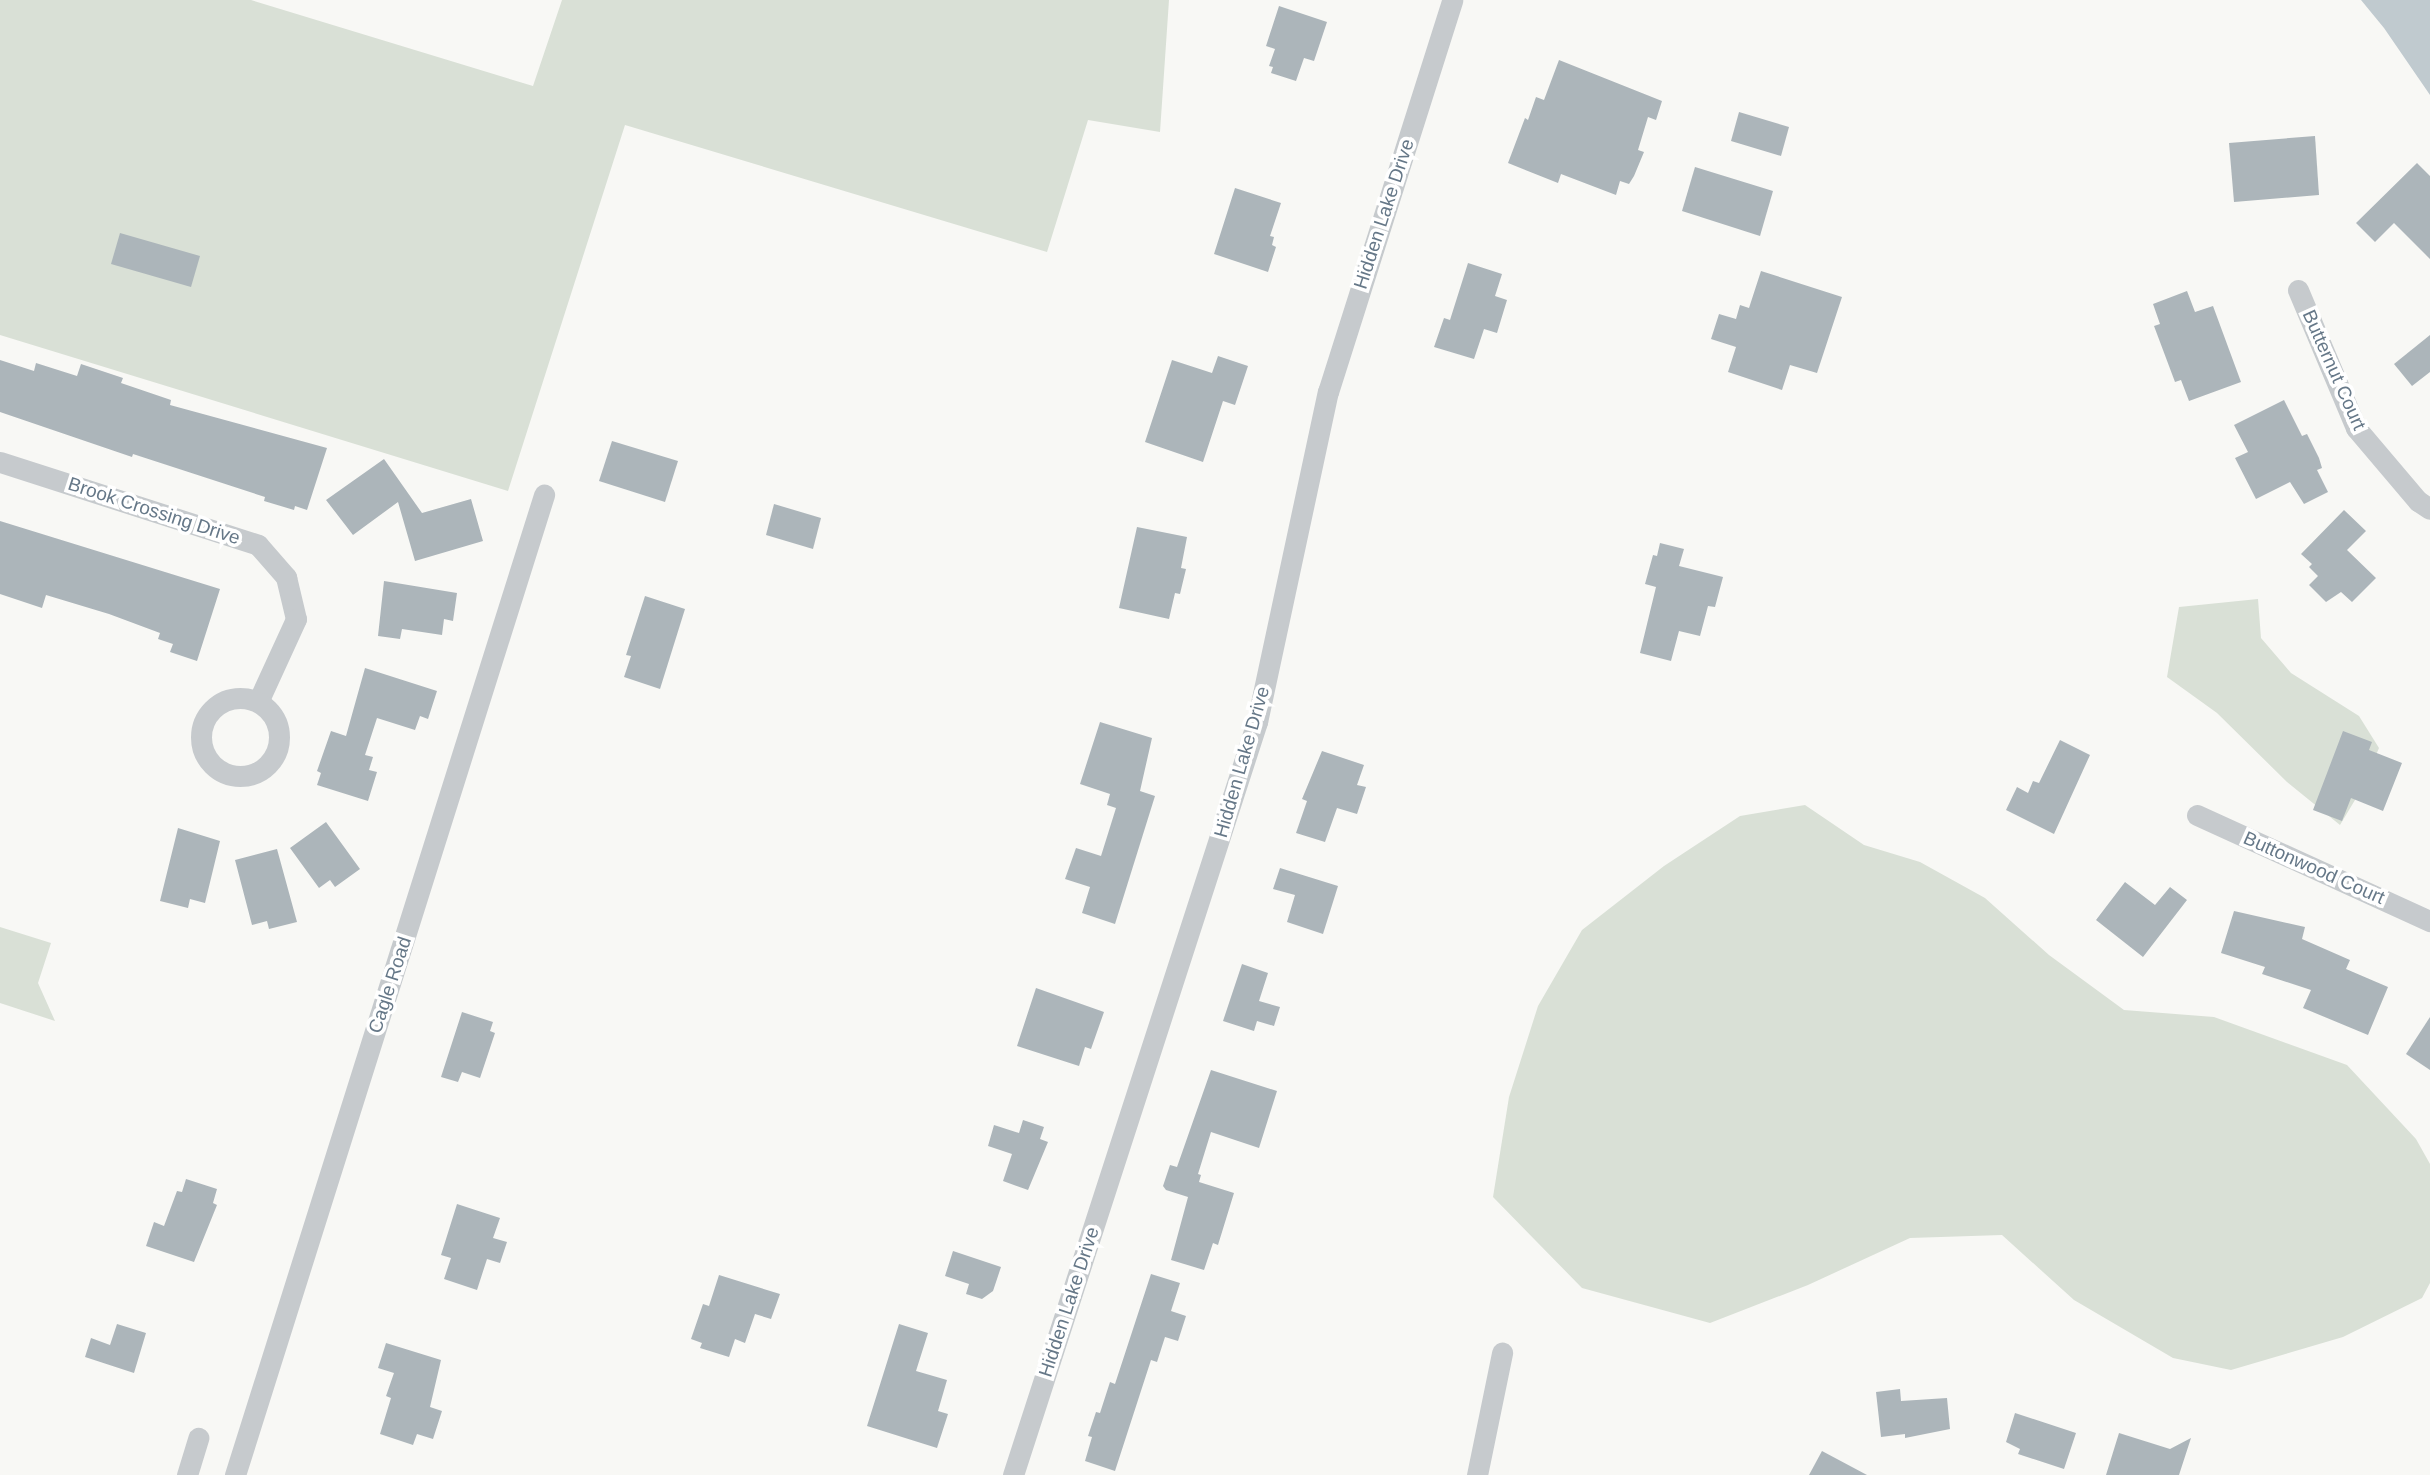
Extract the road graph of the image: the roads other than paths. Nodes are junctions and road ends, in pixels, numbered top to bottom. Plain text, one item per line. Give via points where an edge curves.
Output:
1 (1452, 0) edge
2 (2298, 290) dead end
3 (0, 462) edge
4 (544, 495) dead end
5 (2430, 509) edge
6 (258, 702) dead end
7 (2197, 815) dead end
8 (2430, 921) edge
9 (1503, 1353) dead end
10 (198, 1438) dead end
11 (187, 1475) edge
12 (235, 1475) edge
13 (1013, 1475) edge
14 (1477, 1475) edge

1 - 13 street, Hidden Lake Drive via 1328,392 1257,722
2 - 5 street, Butternut Court via 2356,428
3 - 6 street, Brook Crossing Drive via 258,545 286,577 296,619
4 - 12 street, Cagle Road
7 - 8 street, Buttonwood Court
9 - 14 street
10 - 11 street

